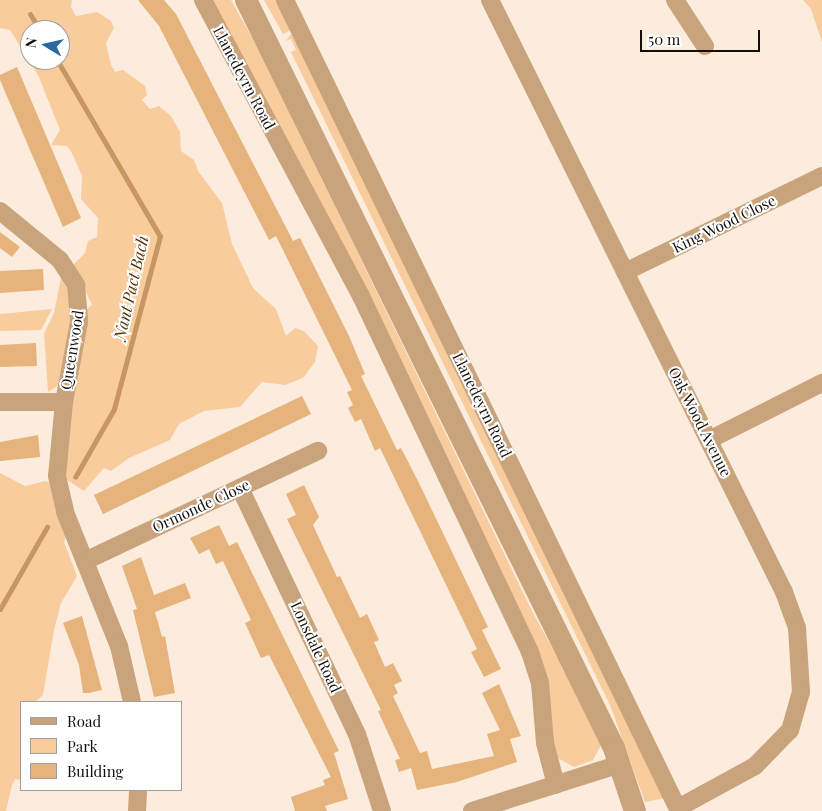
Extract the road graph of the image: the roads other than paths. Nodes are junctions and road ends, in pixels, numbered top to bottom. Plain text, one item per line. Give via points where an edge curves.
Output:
1 (203, 0) edge
2 (246, 0) edge
3 (285, 0) edge
4 (490, 0) edge
5 (675, 0) edge
6 (705, 46) dead end
7 (822, 176) edge
8 (0, 211) edge
9 (625, 272) junction
10 (822, 383) edge
11 (0, 402) edge
12 (64, 402) junction
13 (709, 440) junction
14 (318, 450) dead end
15 (240, 488) junction
16 (85, 562) junction
17 (132, 701) edge
18 (620, 764) junction
19 (556, 785) junction
20 (138, 791) edge
21 (679, 809) edge
22 (138, 811) edge
23 (382, 811) edge
24 (472, 811) edge
25 (635, 811) edge

1 - 19 street, Llanedeyrn Road via 376,325 530,652 540,683 545,743
2 - 18 street
3 - 21 street, Llanedeyrn Road
4 - 9 street, Oak Wood Avenue
5 - 6 street
7 - 9 street, King Wood Close
8 - 12 street, Queenwood via 60,260 76,285 79,322
9 - 13 street, Oak Wood Avenue
10 - 13 street
11 - 12 street, Queenwood
12 - 16 street, Queenwood via 57,476 65,512
13 - 21 street, Oak Wood Avenue via 792,608 800,642 801,692 795,719 774,750 742,775
14 - 15 street, Ormonde Close
15 - 16 street, Ormonde Close
15 - 23 street, Lonsdale Road via 356,734
16 - 17 street, Queenwood via 119,646
18 - 19 street
18 - 25 street
19 - 24 street
20 - 22 street

